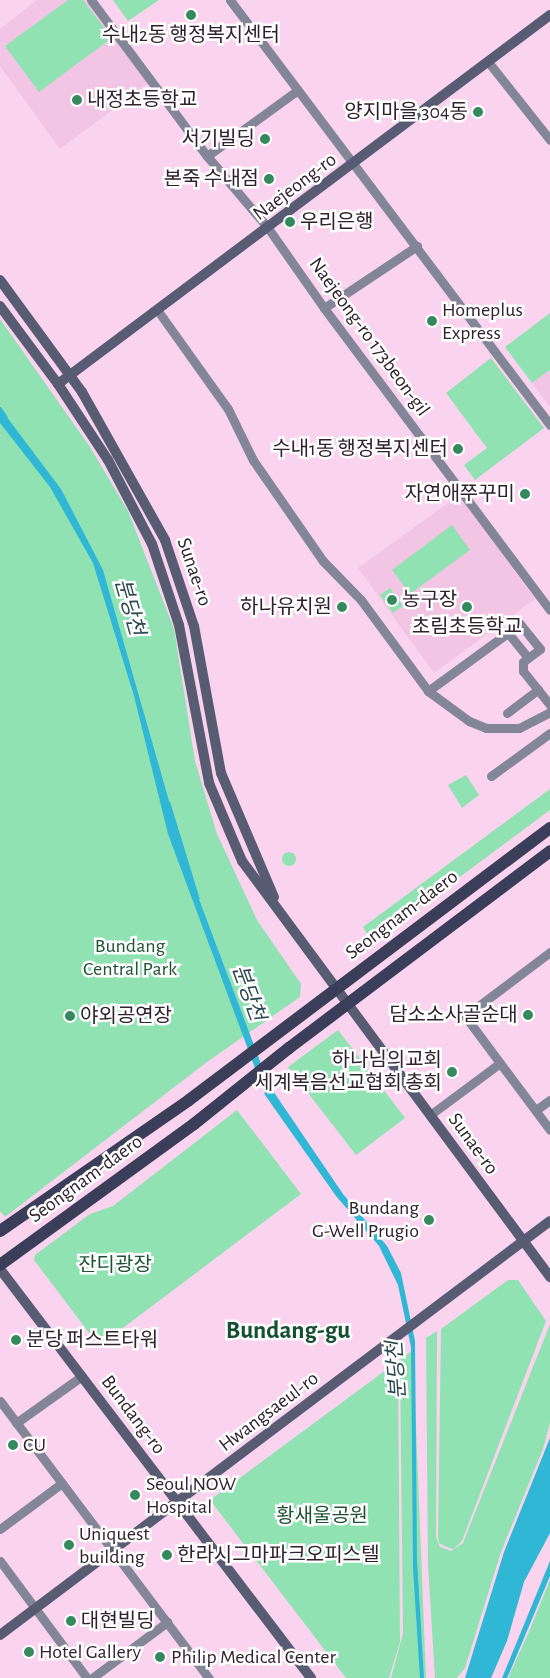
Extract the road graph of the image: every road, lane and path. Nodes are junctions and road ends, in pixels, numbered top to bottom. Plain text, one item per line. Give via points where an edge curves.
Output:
1 (91, 0) edge
2 (230, 0) edge
3 (550, 15) edge
4 (489, 64) junction
5 (298, 90) junction
6 (550, 140) edge
7 (207, 156) junction
8 (354, 164) junction
9 (268, 228) junction
10 (418, 246) junction
11 (0, 280) edge
12 (0, 306) edge
13 (324, 308) junction
14 (158, 311) junction
15 (71, 375) junction
16 (58, 384) junction
17 (550, 425) edge
18 (547, 598) edge
19 (550, 610) edge
20 (508, 633) junction
21 (528, 658) junction
22 (538, 690) junction
23 (428, 691) junction
24 (550, 705) edge
25 (550, 712) edge
26 (507, 713) dead end
27 (550, 733) edge
28 (491, 776) dead end
29 (550, 828) edge
30 (550, 851) edge
31 (279, 909) junction
32 (550, 952) edge
33 (336, 988) junction
34 (348, 1003) junction
35 (500, 1063) junction
36 (550, 1100) edge
37 (536, 1110) junction
38 (430, 1115) junction
39 (550, 1130) edge
40 (550, 1221) edge
41 (0, 1231) edge
42 (522, 1241) junction
43 (0, 1267) edge
44 (550, 1277) edge
45 (82, 1376) junction
46 (0, 1401) edge
47 (16, 1423) junction
48 (62, 1483) junction
49 (177, 1502) junction
50 (0, 1529) edge
51 (113, 1549) junction
52 (0, 1561) edge
53 (35, 1608) junction
54 (167, 1622) junction
55 (0, 1635) edge
56 (87, 1678) edge
57 (92, 1678) edge
58 (209, 1678) edge
59 (311, 1678) edge

1 - 7 street, Naejeong-ro 173beon-gil
2 - 5 street
3 - 4 main road, Naejeong-ro
4 - 6 street
4 - 8 main road, Naejeong-ro
5 - 7 street
5 - 8 street
7 - 9 street, Naejeong-ro 173beon-gil
8 - 9 main road, Naejeong-ro
8 - 10 street
9 - 13 street, Naejeong-ro 173beon-gil
9 - 14 main road, Naejeong-ro
10 - 13 street
10 - 17 street
11 - 15 main road, Sunae-ro
12 - 16 main road, Sunae-ro
13 - 18 street, Naejeong-ro 173beon-gil
14 - 15 main road, Naejeong-ro
14 - 23 street via 228,409 253,460 322,561 361,600
15 - 16 main road, Naejeong-ro
15 - 31 main road, Sunae-ro via 132,477 174,562 194,626 221,773
16 - 31 main road, Sunae-ro via 108,460 152,544 179,625 203,760 217,807 242,861
18 - 19 street, Naejeong-ro 173beon-gil
20 - 21 street
20 - 21 street via 520,624 544,646
20 - 23 street
21 - 22 street via 523,662 523,671
22 - 24 street
22 - 26 street
23 - 25 street via 469,721 486,728 519,728
27 - 28 street
29 - 33 main road, Seongnam-daero
30 - 34 main road, Seongnam-daero
31 - 33 main road, Sunae-ro
32 - 35 street via 465,1016
33 - 34 main road, Sunae-ro
33 - 41 main road, Seongnam-daero via 189,1100
34 - 38 main road, Sunae-ro
34 - 43 main road, Seongnam-daero via 194,1124
35 - 37 street
35 - 38 street
36 - 37 street
37 - 39 street
38 - 42 main road, Sunae-ro
40 - 42 main road
42 - 44 main road, Sunae-ro
42 - 49 main road, Hwangsaeul-ro via 439,1307
43 - 45 main road, Bundang-ro
45 - 47 street
45 - 49 main road, Bundang-ro
46 - 47 street
47 - 48 street
48 - 50 street
48 - 51 street
49 - 51 main road, Hwangsaeul-ro
49 - 59 main road, Bundang-ro
51 - 53 main road, Hwangsaeul-ro
51 - 54 street
52 - 53 street
53 - 55 main road, Hwangsaeul-ro
53 - 56 street
54 - 57 street
54 - 58 street

